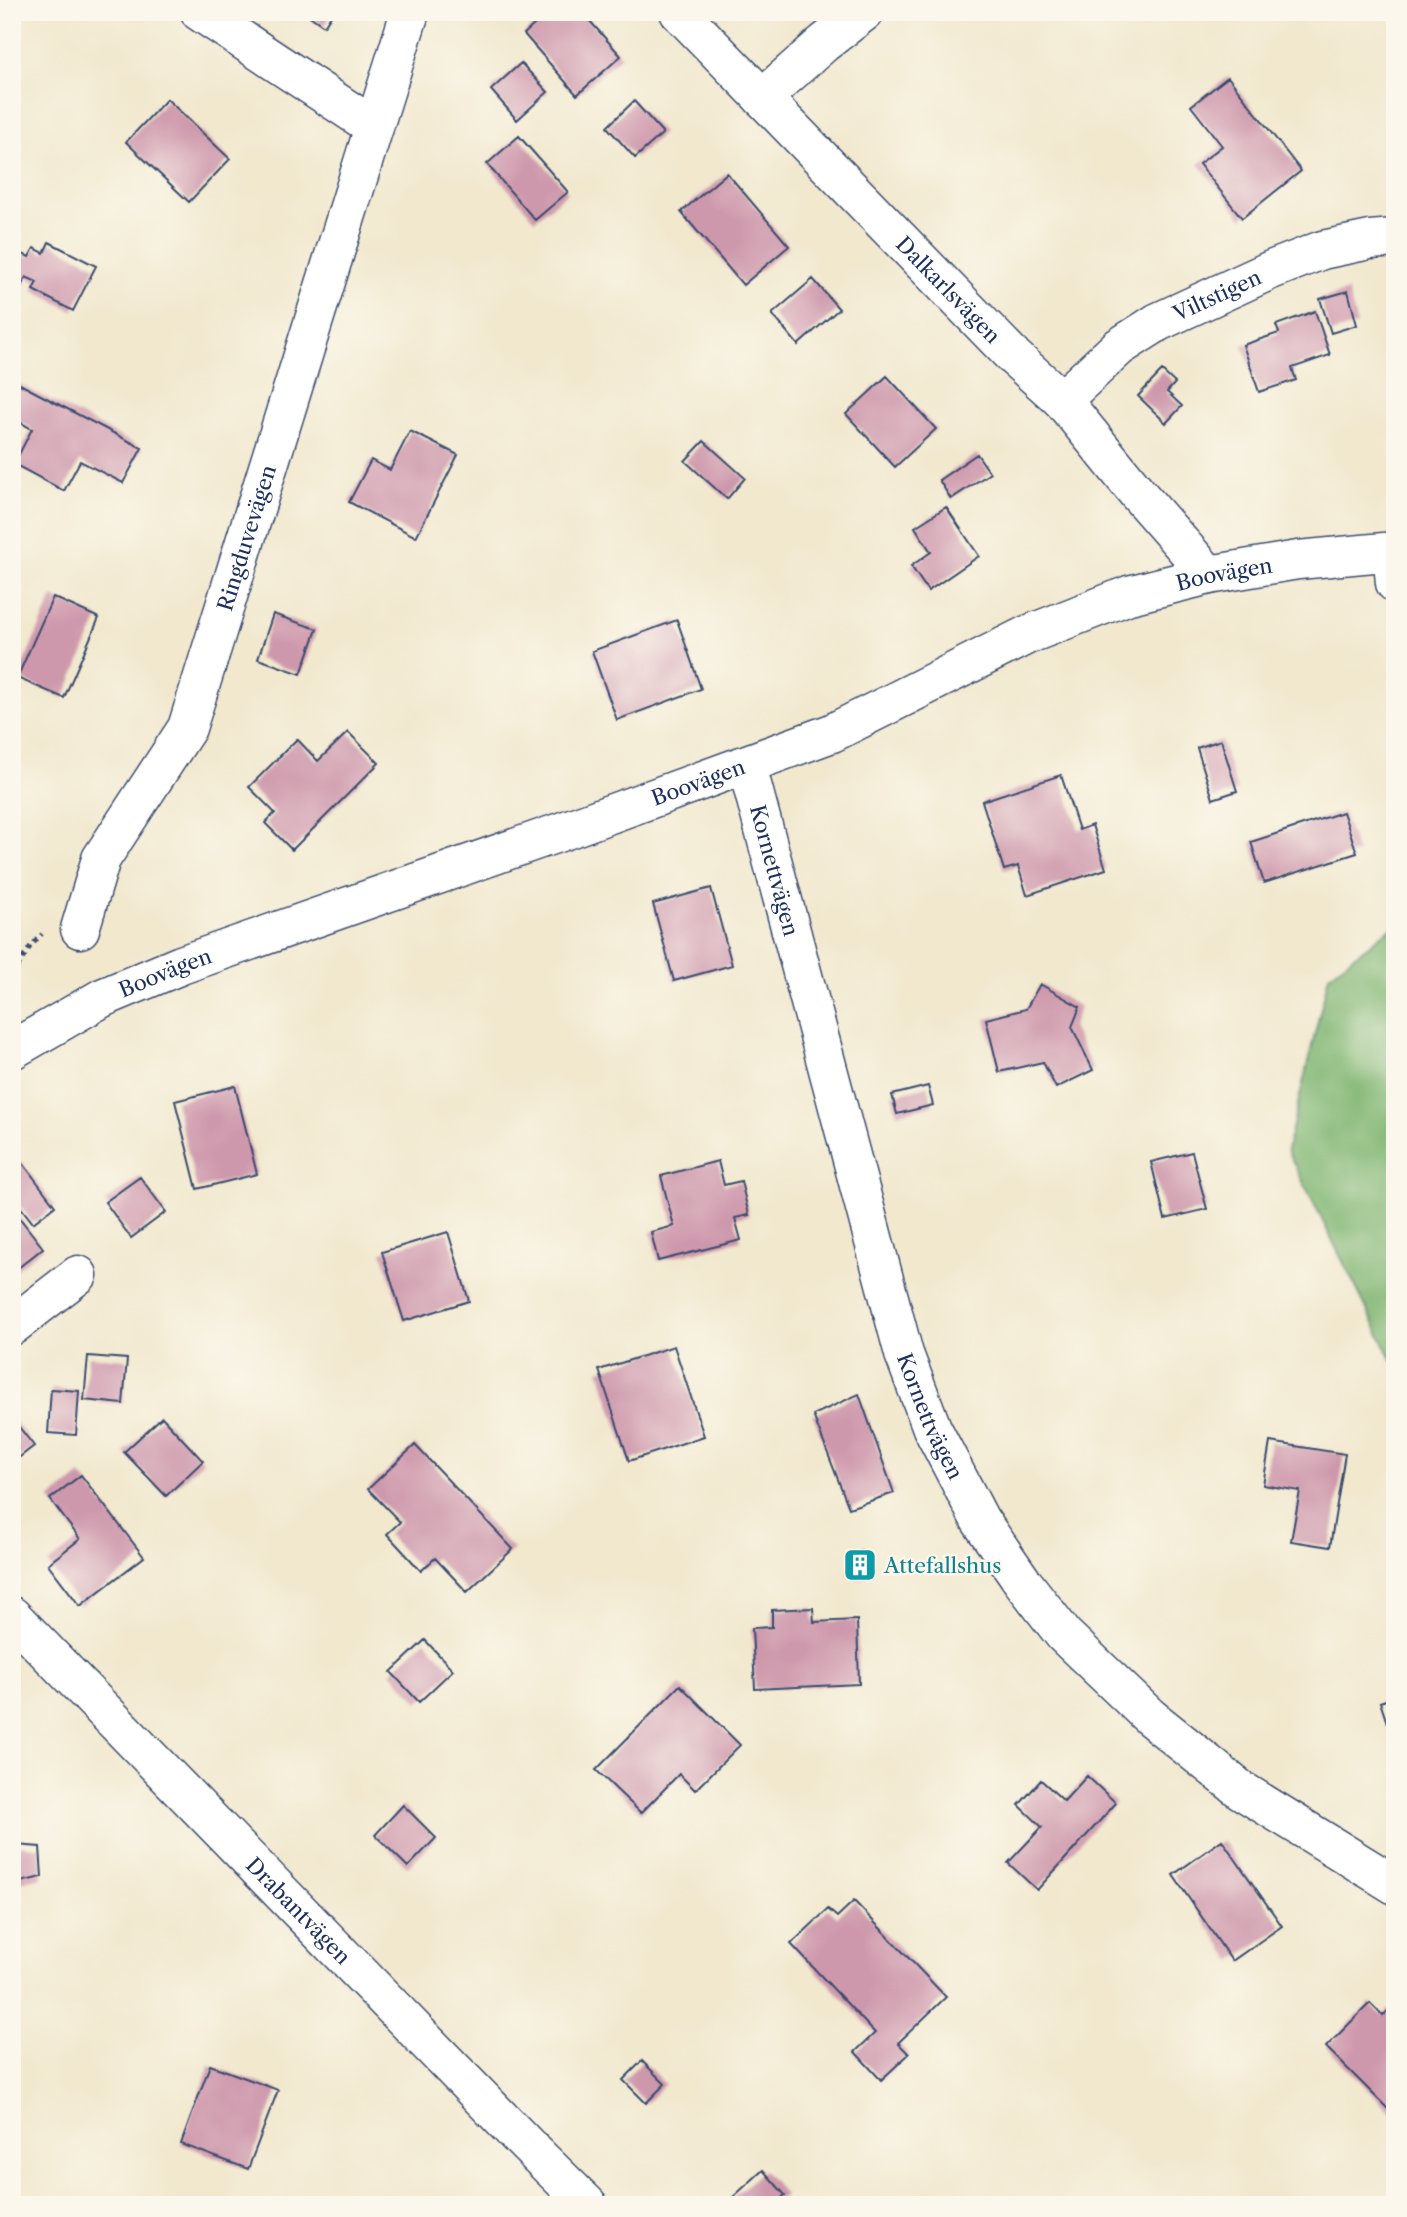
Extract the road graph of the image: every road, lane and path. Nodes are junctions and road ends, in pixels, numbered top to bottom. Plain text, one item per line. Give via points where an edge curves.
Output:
1 (200, 12) edge
2 (410, 12) edge
3 (678, 12) edge
4 (864, 12) edge
5 (762, 98) junction
6 (374, 127) junction
7 (1395, 238) edge
8 (1062, 400) junction
9 (1394, 562) edge
10 (1209, 575) junction
11 (747, 766) junction
12 (80, 929) dead end
13 (12, 1050) edge
14 (78, 1275) dead end
15 (12, 1326) edge
16 (12, 1616) edge
17 (1395, 1885) edge
18 (588, 2205) edge

1 - 6 street
2 - 6 street, Ringduvevägen
3 - 5 street, Dalkarlsvägen
4 - 5 street
5 - 8 street, Dalkarlsvägen via 1015,358
6 - 12 street, Ringduvevägen via 187,728 101,859
7 - 8 street, Viltstigen via 1322,250 1158,322 1119,347
8 - 10 street, Dalkarlsvägen
9 - 10 street, Boovägen via 1298,560
10 - 11 street, Boovägen via 1129,595 1027,635 832,733
11 - 13 street, Boovägen via 181,965 102,998
11 - 17 street, Kornettvägen via 904,1354 932,1428 980,1520 1064,1635 1150,1717 1241,1790
14 - 15 street
16 - 18 street, Drabantvägen

